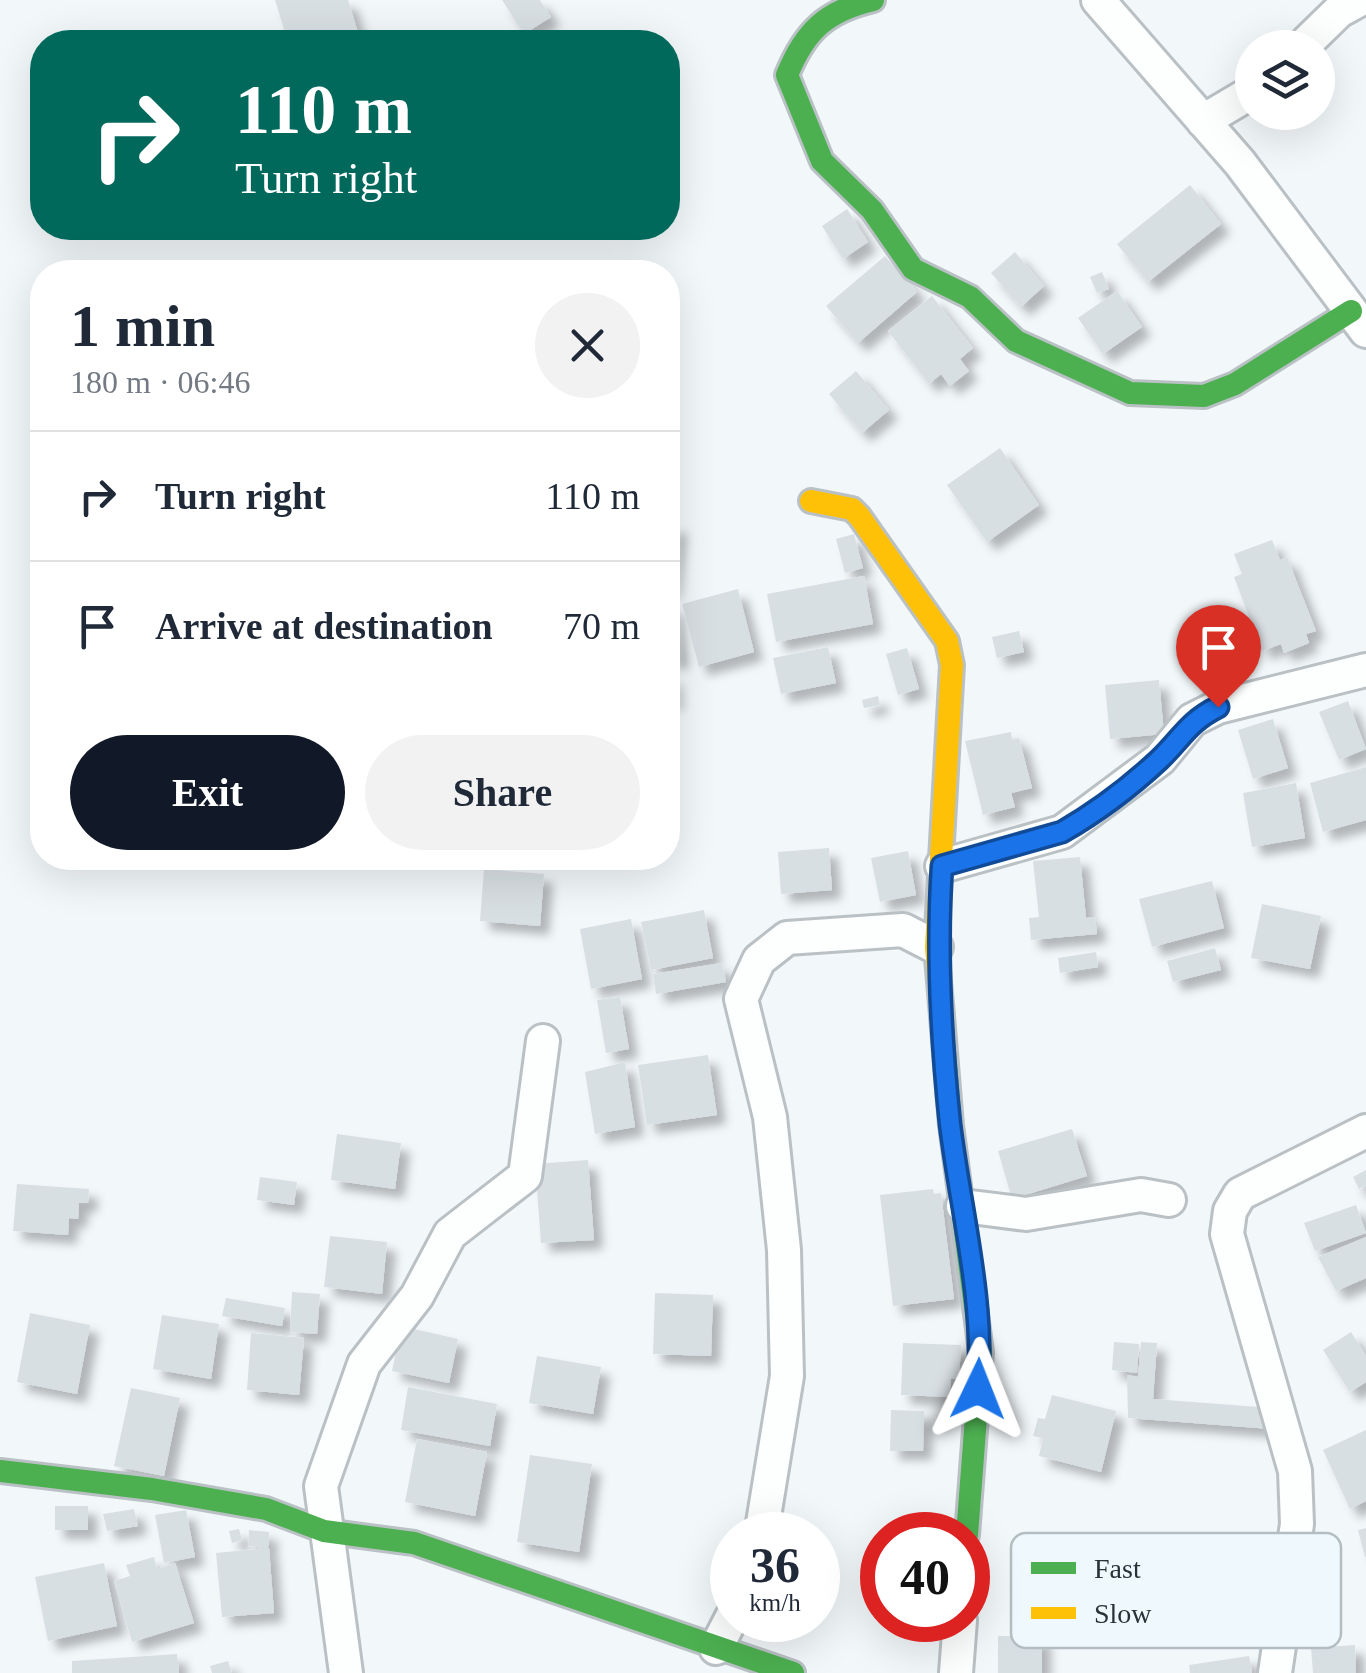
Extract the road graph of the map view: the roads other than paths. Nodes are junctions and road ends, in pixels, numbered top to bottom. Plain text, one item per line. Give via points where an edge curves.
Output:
1 (873, 0) edge
2 (1098, 0) edge
3 (1359, 0) edge
4 (1320, 30) edge
5 (1235, 102) edge
6 (1204, 121) junction
7 (1358, 321) edge
8 (811, 501) dead end
9 (1366, 670) edge
10 (942, 866) junction
11 (936, 948) junction
12 (542, 1041) dead end
13 (1366, 1131) edge
14 (1168, 1200) dead end
15 (963, 1206) junction
16 (0, 1471) edge
17 (764, 1512) edge
18 (968, 1512) edge
19 (324, 1531) junction
20 (1296, 1533) edge
21 (719, 1642) edge
22 (958, 1642) edge
23 (716, 1648) junction
24 (1279, 1648) edge
25 (346, 1673) edge
26 (793, 1673) edge
27 (956, 1673) edge
28 (1275, 1673) edge

1 - 7 street via 838,8 803,35 787,75 822,161 872,210 913,269 970,297 1016,342 1130,394 1204,396
2 - 6 street
3 - 4 street
5 - 6 street
6 - 7 street
8 - 10 street via 859,516 948,641
9 - 10 street via 1218,707 1192,720 1160,759 1062,832
10 - 11 street
11 - 15 street
11 - 17 street via 902,930 787,938 759,960 741,999 770,1117 784,1250 787,1376
12 - 19 street via 525,1176 450,1234 417,1296 364,1364 321,1486
13 - 20 street via 1240,1194 1230,1210 1228,1234 1295,1471
14 - 15 street via 1141,1195 1026,1214
15 - 18 street via 981,1352
16 - 19 street via 152,1488 266,1510
19 - 23 street via 414,1543
19 - 25 street
21 - 23 street
22 - 27 street
23 - 26 street
24 - 28 street

